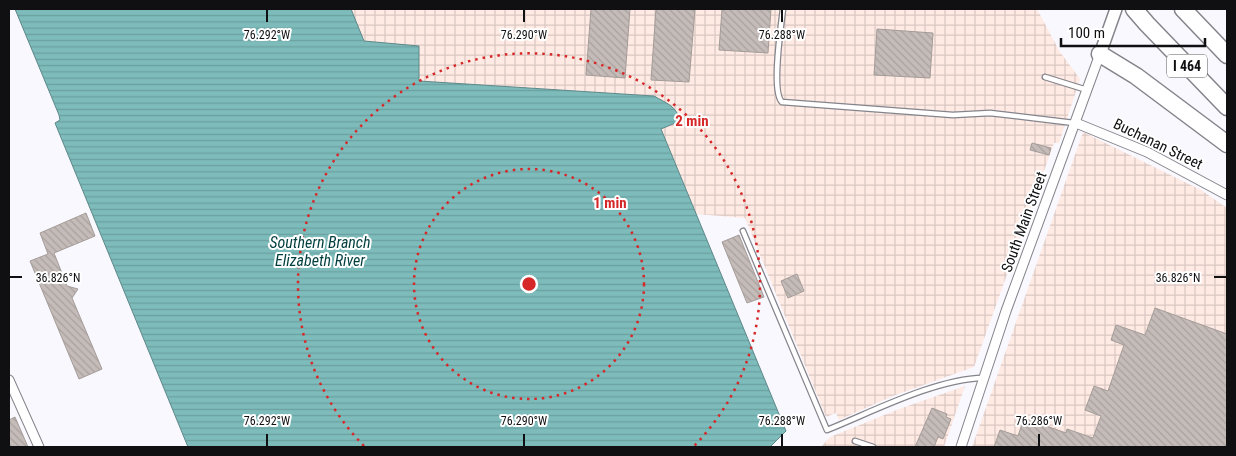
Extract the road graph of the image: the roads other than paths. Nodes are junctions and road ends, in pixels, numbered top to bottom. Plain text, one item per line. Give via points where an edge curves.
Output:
1 (782, 9) edge
2 (1116, 9) edge
3 (1134, 9) edge
4 (1183, 9) edge
5 (1100, 54) junction
6 (1227, 55) edge
7 (1045, 76) dead end
8 (1087, 90) junction
9 (1227, 107) edge
10 (1076, 123) junction
11 (1227, 144) edge
12 (1227, 195) edge
13 (743, 231) dead end
14 (984, 378) junction
15 (9, 380) edge
16 (13, 401) edge
17 (856, 441) dead end
18 (39, 447) edge
19 (873, 447) edge
20 (961, 447) edge

1 - 10 lane via 777,95 782,102 953,116 990,113
2 - 5 street, South Main Street
3 - 9 highway, I 464
4 - 6 highway, I 464
5 - 8 street, South Main Street
5 - 11 highway via 1136,76
7 - 8 lane
8 - 10 street, South Main Street
10 - 12 street, Buchanan Street via 1147,152
10 - 14 street, South Main Street
13 - 14 lane via 827,430 962,379
14 - 20 street, South Main Street
15 - 16 street
16 - 18 street
17 - 19 lane

